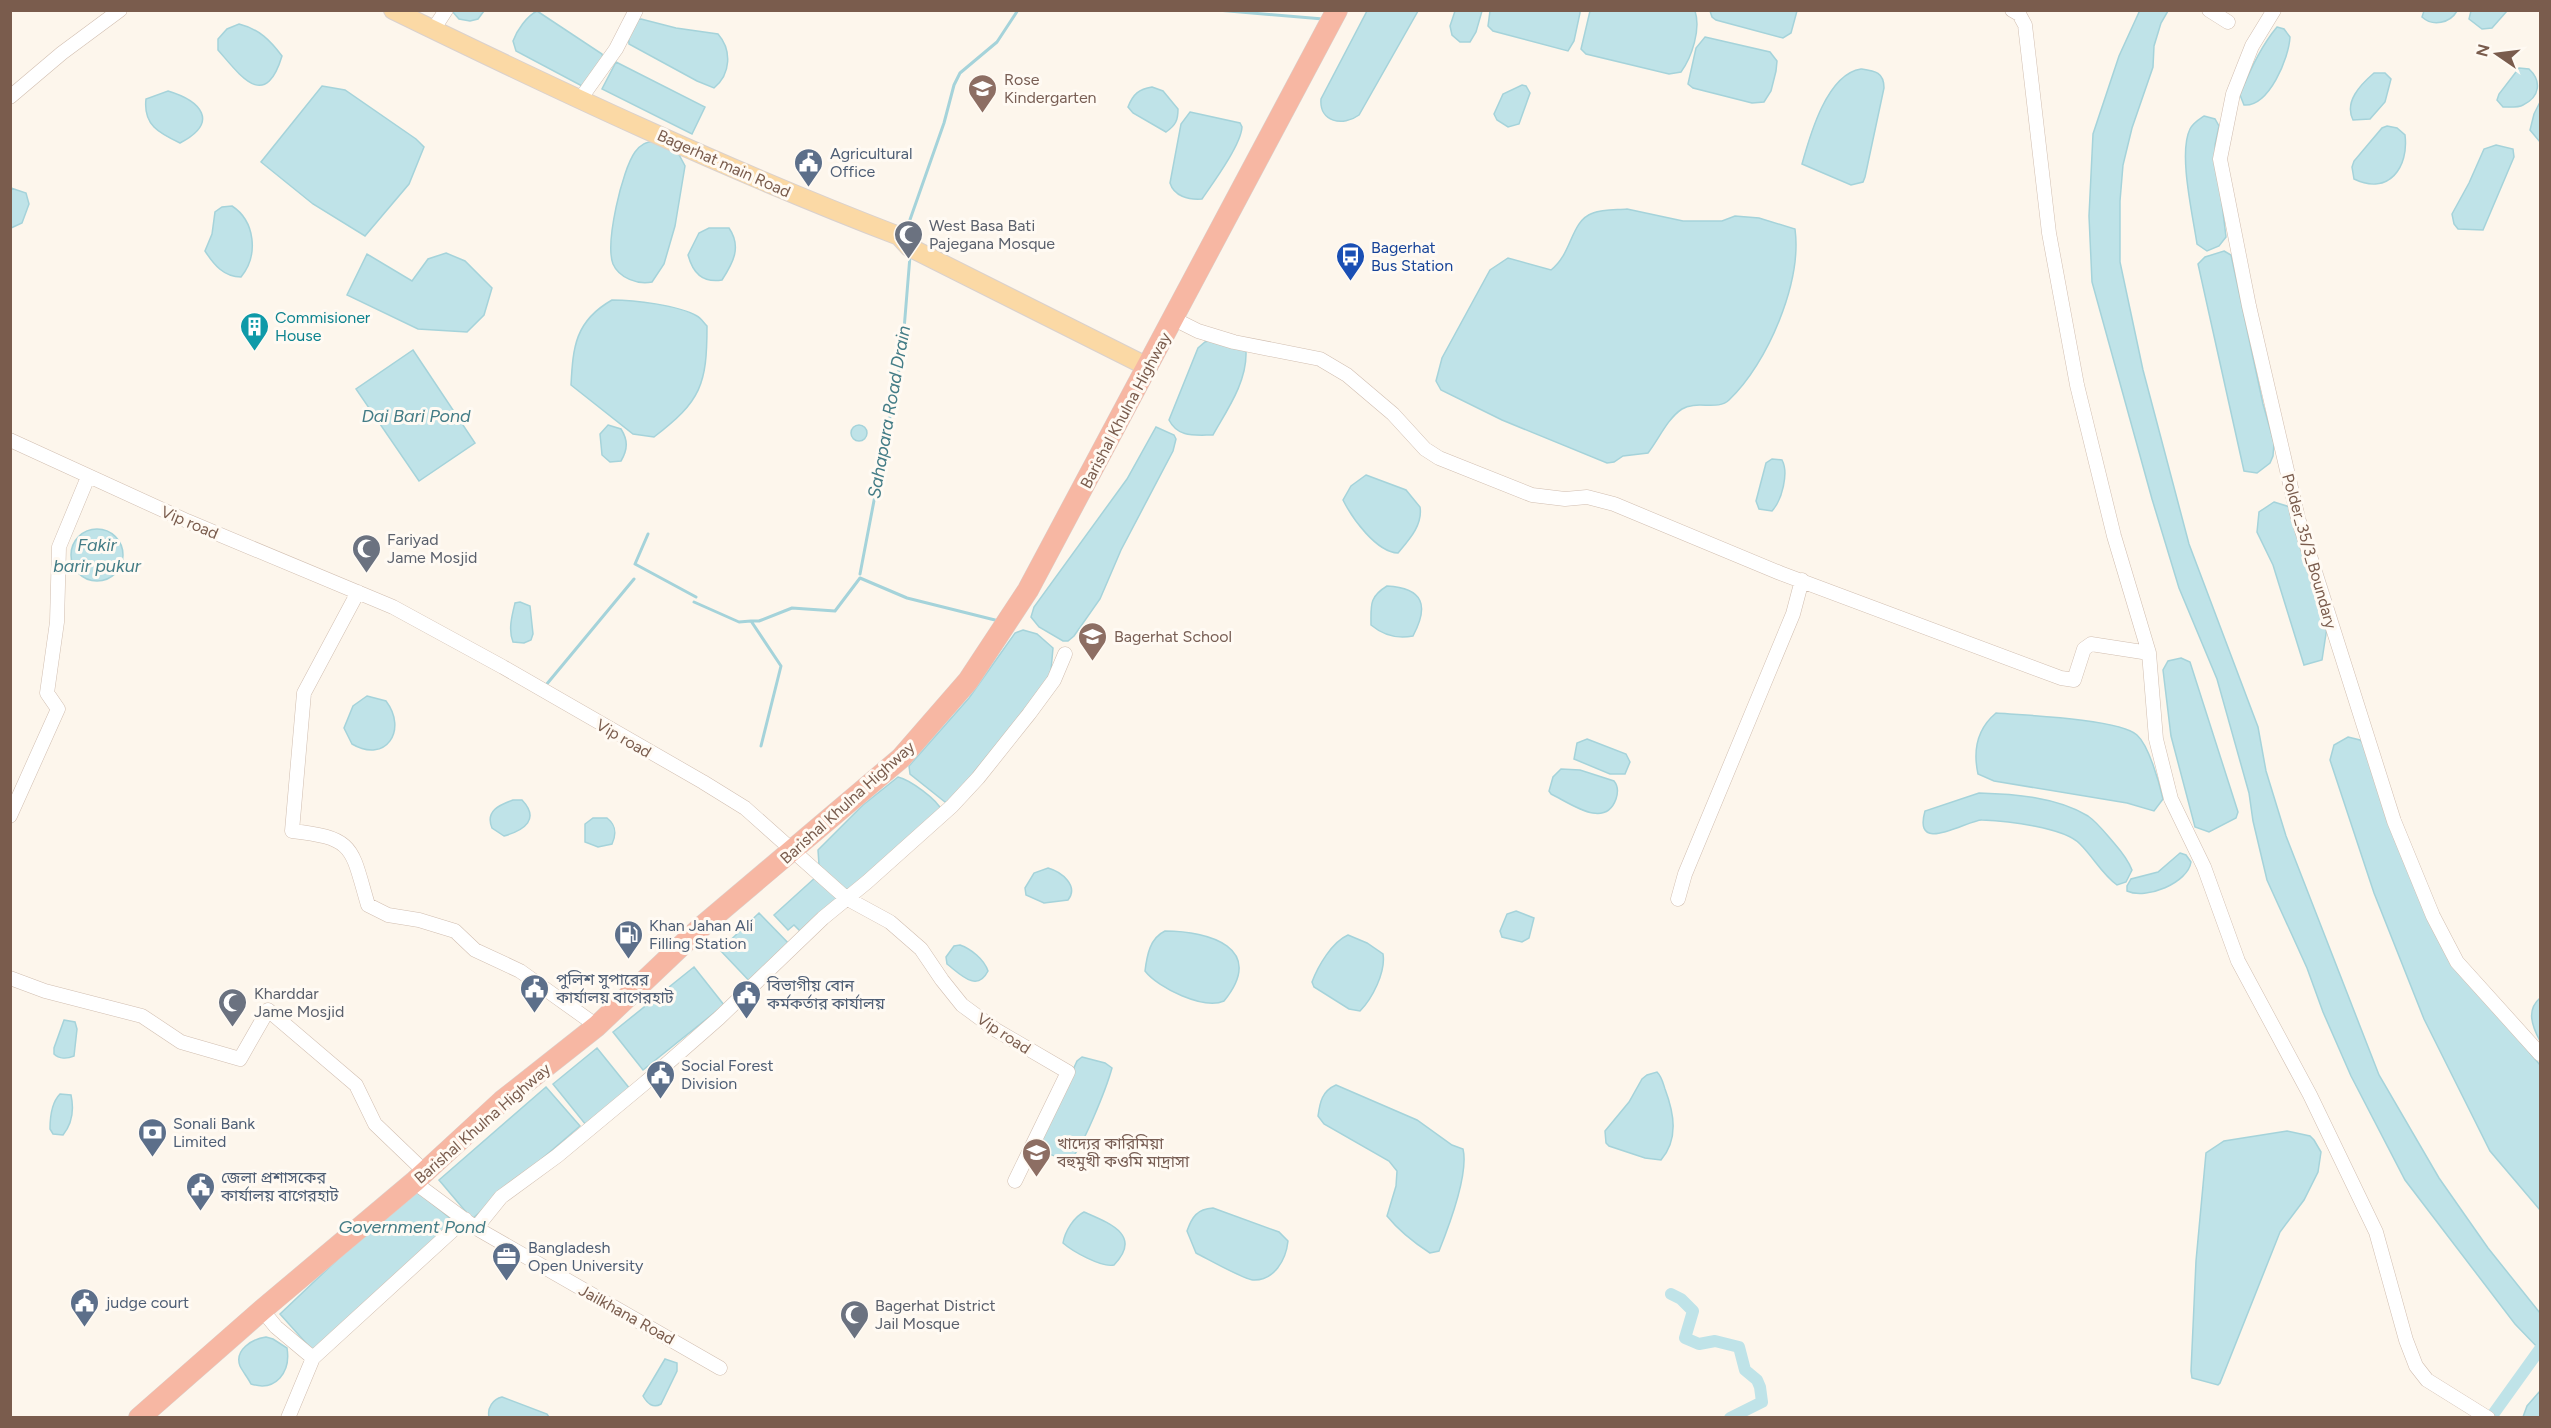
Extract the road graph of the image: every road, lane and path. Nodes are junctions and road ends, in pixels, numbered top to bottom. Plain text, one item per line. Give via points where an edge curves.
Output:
1 (120, 10) edge
2 (393, 10) edge
3 (446, 10) edge
4 (636, 10) edge
5 (1337, 10) edge
6 (2012, 10) edge
7 (2209, 10) edge
8 (2274, 10) edge
9 (2228, 22) dead end
10 (433, 30) junction
11 (10, 97) edge
12 (581, 98) junction
13 (1174, 319) junction
14 (1148, 367) junction
15 (10, 440) edge
16 (88, 477) junction
17 (1802, 580) junction
18 (358, 592) junction
19 (2149, 653) junction
20 (1065, 654) dead end
21 (10, 816) edge
22 (794, 850) junction
23 (846, 898) junction
24 (1678, 899) dead end
25 (10, 978) edge
26 (597, 1026) junction
27 (2541, 1054) edge
28 (419, 1177) junction
29 (1015, 1181) dead end
30 (470, 1224) junction
31 (262, 1310) junction
32 (315, 1357) junction
33 (720, 1368) dead end
34 (139, 1418) edge
35 (288, 1418) edge
36 (2488, 1418) edge

1 - 11 street
2 - 10 main road, Bagerhat main Road
3 - 10 street
4 - 12 street via 616,49
5 - 13 highway, Barishal Khulna Highway
6 - 19 street via 2025,25 2049,233 2077,386 2114,536
7 - 9 street
8 - 27 street, Polder_35/3_Boundary via 2252,46 2233,94 2220,159 2248,306 2298,518 2394,821 2433,916 2457,962
10 - 12 main road, Bagerhat main Road
12 - 14 main road, Bagerhat main Road via 753,176 899,236 909,248
13 - 14 highway, Barishal Khulna Highway
13 - 17 street via 1234,342 1320,359 1347,375 1394,414 1425,449 1439,458 1532,495 1565,500 1587,497 1614,504
14 - 22 highway, Barishal Khulna Highway via 1028,590 968,681 902,758
15 - 16 street, Vip road
16 - 18 street, Vip road
16 - 21 street via 59,547 57,622 47,693 58,709
17 - 19 street via 2069,681 2076,678 2082,652 2088,645
17 - 24 street via 1793,614
18 - 22 street, Vip road via 503,667 703,782 745,808
18 - 26 street via 304,693 292,831 331,838 347,846 355,858 368,905 388,915 455,931 475,950 520,971
19 - 36 street via 2156,739 2171,799 2204,867 2238,961 2310,1095 2376,1232 2416,1366 2434,1385
20 - 23 street via 1054,680 978,778
22 - 23 street, Vip road
22 - 26 highway, Barishal Khulna Highway via 699,929
23 - 29 street, Vip road via 890,922 921,949 962,1005 1068,1072
23 - 30 street via 646,1082
25 - 28 street, Jailkhana Road via 142,1016 180,1041 240,1059 268,1010 356,1085 375,1124
26 - 28 highway, Barishal Khulna Highway via 502,1101
28 - 30 street, Jailkhana Road
28 - 31 highway, Barishal Khulna Highway
30 - 32 street
30 - 33 street, Jailkhana Road
31 - 32 street via 276,1327
31 - 34 highway, Barishal Khulna Highway
32 - 35 street

